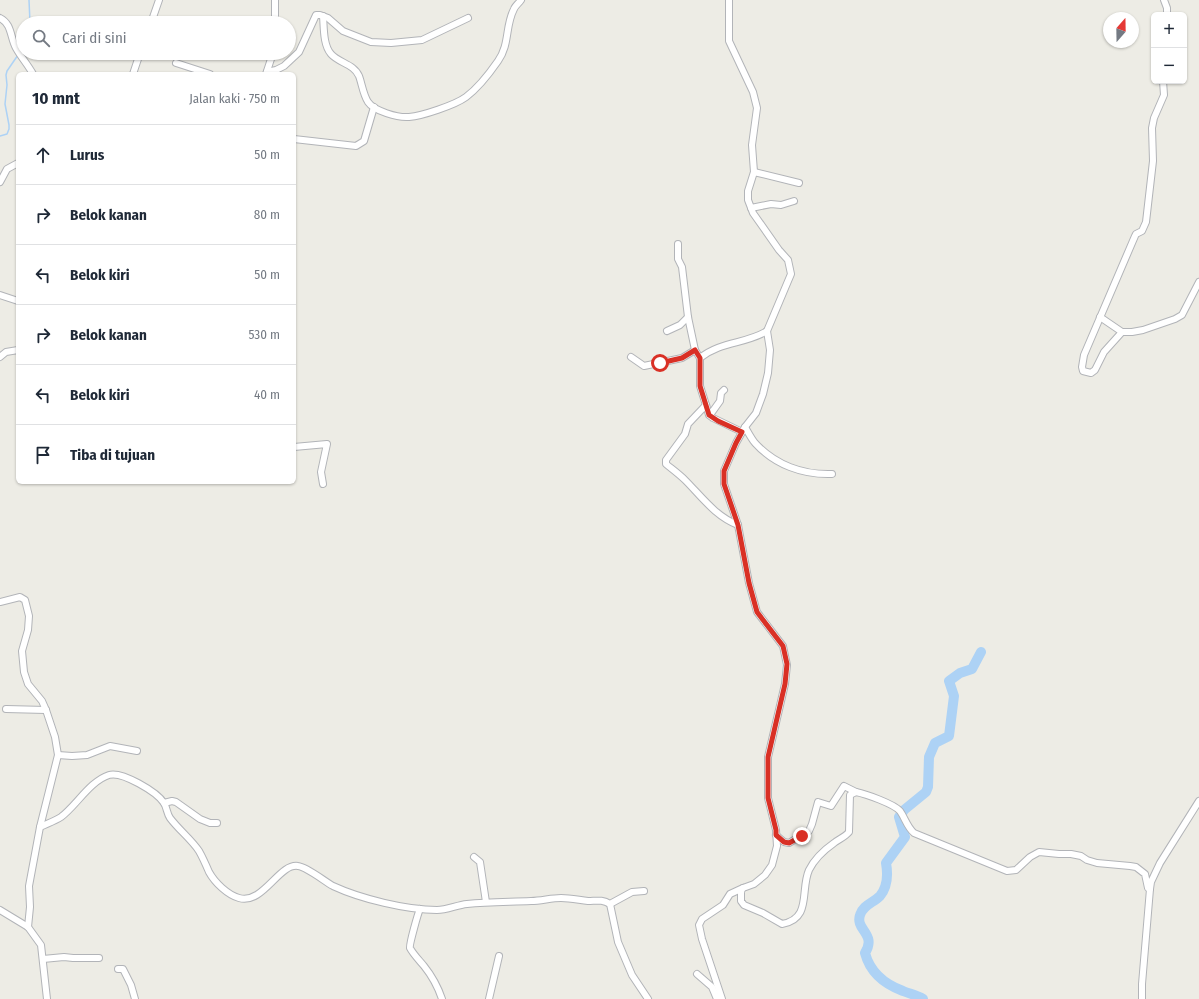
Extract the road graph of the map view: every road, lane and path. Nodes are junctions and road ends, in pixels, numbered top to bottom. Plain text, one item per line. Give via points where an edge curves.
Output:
1 (159, 0) edge
2 (275, 0) edge
3 (521, 0) edge
4 (729, 0) edge
5 (1164, 0) edge
6 (1167, 12) edge
7 (153, 16) edge
8 (275, 16) edge
9 (323, 16) junction
10 (0, 18) edge
11 (468, 18) dead end
12 (16, 47) edge
13 (296, 55) edge
14 (24, 60) edge
15 (138, 60) edge
16 (271, 60) edge
17 (290, 60) edge
18 (176, 64) dead end
19 (32, 72) edge
20 (134, 72) edge
21 (204, 72) edge
22 (267, 72) edge
23 (270, 72) edge
24 (1163, 84) edge
25 (374, 107) junction
26 (296, 139) edge
27 (16, 164) edge
28 (754, 172) junction
29 (0, 182) edge
30 (799, 183) dead end
31 (794, 201) dead end
32 (751, 208) junction
33 (678, 244) dead end
34 (1199, 282) edge
35 (0, 295) edge
36 (16, 300) edge
37 (688, 317) junction
38 (1100, 317) junction
39 (666, 331) dead end
40 (768, 331) junction
41 (1122, 332) junction
42 (16, 350) edge
43 (695, 350) junction
44 (0, 357) edge
45 (631, 357) dead end
46 (700, 358) junction
47 (724, 390) dead end
48 (706, 406) junction
49 (710, 416) junction
50 (744, 429) junction
51 (296, 447) edge
52 (832, 474) dead end
53 (323, 484) dead end
54 (738, 525) junction
55 (0, 602) edge
56 (6, 709) dead end
57 (46, 710) junction
58 (137, 751) dead end
59 (58, 755) junction
60 (856, 792) junction
61 (1199, 801) edge
62 (164, 803) junction
63 (217, 824) dead end
64 (40, 827) junction
65 (776, 835) junction
66 (474, 857) dead end
67 (743, 888) junction
68 (1150, 889) junction
69 (644, 891) dead end
70 (486, 902) junction
71 (610, 904) junction
72 (420, 909) junction
73 (0, 910) edge
74 (28, 926) junction
75 (499, 956) dead end
76 (99, 958) dead end
77 (43, 960) junction
78 (118, 969) dead end
79 (697, 974) dead end
80 (47, 999) edge
81 (136, 999) edge
82 (442, 999) edge
83 (489, 999) edge
84 (648, 999) edge
85 (717, 999) edge
86 (722, 999) edge
87 (1142, 999) edge

1 - 7 street
2 - 8 street
3 - 25 street via 514,8 504,52 466,97 458,102 407,118 382,112
4 - 28 street via 729,41 753,92 757,108 752,145
5 - 6 street
9 - 11 street via 343,31 371,42 391,44 422,40
9 - 13 street via 314,17
9 - 25 street via 327,47 335,58 356,70 368,102
10 - 12 street via 10,29
14 - 19 street
15 - 20 street
16 - 22 street
17 - 23 street
18 - 21 street
24 - 38 street via 1164,95 1152,128 1154,161 1146,222 1142,231 1135,236
25 - 26 street via 364,141 356,146
27 - 29 street via 7,169
28 - 30 street
28 - 32 street via 748,195
31 - 32 street
32 - 40 street via 790,266 791,274
33 - 37 street
34 - 41 street via 1182,315 1143,330
35 - 36 street
37 - 39 street via 680,325
37 - 43 street
38 - 41 street
38 - 41 street via 1084,355 1083,371 1092,373 1096,370 1104,352
40 - 46 street via 758,337 719,346
40 - 50 street via 770,350 767,382 756,413
42 - 44 street via 6,352
43 - 45 street via 682,358 644,366
43 - 46 street
46 - 48 street via 700,386
47 - 49 street
48 - 49 street
48 - 54 street via 688,424 685,434 666,460 666,464 711,508
49 - 50 street
50 - 52 street via 760,448 785,466 806,473
50 - 54 street via 724,471 724,484
51 - 53 street via 327,444 321,472
54 - 65 street via 757,612 783,646 787,664 785,684 768,757 768,798
55 - 57 street via 20,597 25,600 29,616 22,651 24,672 28,684
56 - 57 street
57 - 59 street
58 - 59 street via 110,746 87,755
59 - 64 street
60 - 65 street via 844,786 831,806 818,802 809,831 789,843
60 - 67 street via 850,795 849,832 825,850 808,872 804,902 798,917 782,924 744,905 741,901
60 - 68 street via 896,807 914,833 1007,871 1016,870 1039,852 1071,854 1098,863 1136,867 1145,874
61 - 68 street via 1160,863
62 - 63 street via 176,802 200,819
62 - 64 street via 138,784 114,774 101,779 61,817
62 - 72 street via 169,817 200,852 210,874 223,889 238,898 247,900 260,893 288,869 297,866 333,886 363,898
64 - 74 street via 29,886
65 - 67 street via 777,846 772,865 754,884
66 - 70 street via 480,862
67 - 86 street via 730,894 723,905 702,919 699,925
68 - 87 street
69 - 71 street via 632,892
70 - 71 street via 559,898 600,900
70 - 72 street via 439,910
71 - 84 street via 618,942 632,975
72 - 82 street via 410,949 430,974
73 - 74 street
74 - 77 street via 40,945
75 - 83 street
76 - 77 street via 64,957
77 - 80 street
78 - 81 street via 123,969
79 - 85 street via 712,987

